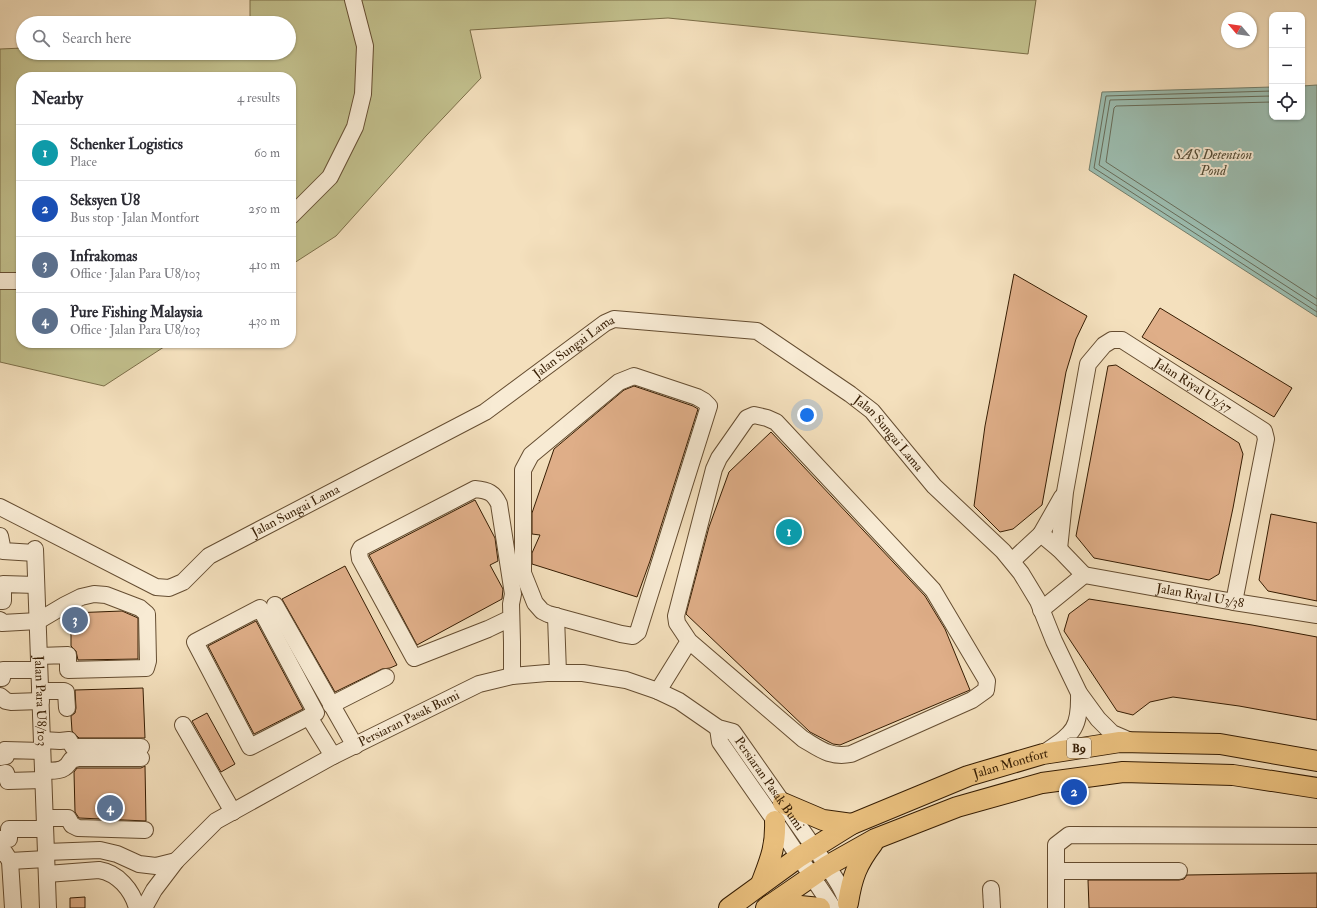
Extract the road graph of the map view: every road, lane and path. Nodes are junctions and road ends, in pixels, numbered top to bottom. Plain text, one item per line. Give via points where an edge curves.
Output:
1 (353, 0) edge
2 (296, 211) edge
3 (0, 281) edge
4 (16, 281) edge
5 (1065, 492) junction
6 (0, 507) edge
7 (1041, 534) junction
8 (0, 536) edge
9 (1059, 549) junction
10 (1012, 561) junction
11 (1084, 575) junction
12 (36, 585) junction
13 (0, 601) edge
14 (1234, 602) junction
15 (275, 605) dead end
16 (1041, 610) junction
17 (1317, 614) edge
18 (556, 616) junction
19 (511, 618) junction
20 (0, 620) edge
21 (38, 622) junction
22 (688, 641) junction
23 (39, 663) junction
24 (558, 673) junction
25 (512, 676) junction
26 (386, 677) dead end
27 (0, 678) edge
28 (658, 691) junction
29 (1079, 693) junction
30 (0, 696) edge
31 (40, 696) junction
32 (331, 705) junction
33 (67, 708) dead end
34 (309, 717) junction
35 (183, 725) dead end
36 (1134, 742) junction
37 (42, 745) junction
38 (355, 746) junction
39 (1043, 754) junction
40 (333, 756) junction
41 (0, 757) edge
42 (1317, 761) edge
43 (0, 774) edge
44 (43, 775) junction
45 (1317, 788) edge
46 (233, 812) junction
47 (779, 812) junction
48 (45, 823) junction
49 (852, 824) junction
50 (145, 830) dead end
51 (1317, 836) edge
52 (0, 839) edge
53 (875, 840) junction
54 (807, 852) junction
55 (5, 857) edge
56 (176, 860) junction
57 (46, 862) junction
58 (820, 870) junction
59 (1056, 871) junction
60 (1179, 871) dead end
61 (761, 884) junction
62 (991, 889) dead end
63 (843, 906) edge
64 (768, 907) edge
65 (13, 908) edge
66 (43, 908) edge
67 (48, 908) edge
68 (137, 908) edge
69 (144, 908) edge
70 (729, 908) edge
71 (820, 908) edge
72 (992, 908) edge
73 (1056, 908) edge

1 - 2 street via 365,46 363,94 355,127 330,176
3 - 4 street
5 - 7 street
5 - 9 street, Jalan Riyal U3/37
5 - 14 street, Jalan Riyal U3/37 via 1088,364 1104,345 1112,340 1122,340 1264,431 1266,439
6 - 10 street, Jalan Sungai Lama via 156,587 169,588 183,582 209,556 485,412 605,323 614,319 757,331 872,411 934,486
7 - 9 street
7 - 10 street
8 - 12 street, Jalan Para U8/103 via 3,551 35,551
9 - 11 street
10 - 16 street, Jalan Sungai Lama
11 - 14 street, Jalan Riyal U3/38
11 - 16 street
12 - 13 street via 3,584 3,601
12 - 21 street, Jalan Para U8/103
14 - 17 street, Jalan Riyal U3/38
15 - 32 street
16 - 29 street, Jalan Sungai Lama
18 - 18 street via 621,634 636,634 709,406 704,401 634,376 619,382 530,455 523,470 523,573 542,611
18 - 24 street
19 - 19 street via 414,658 360,559 359,552 361,548 466,493 482,489 496,496 499,504 513,594
19 - 25 street
20 - 21 street via 2,623
21 - 23 street, Jalan Para U8/103
21 - 23 street via 77,599 94,594 106,595 140,608 147,614 148,620 146,668 68,670 68,655
22 - 22 street via 803,740 840,756 851,754 972,700 986,690 987,681 933,590 776,422 754,414 747,418 714,469 676,616 677,623
22 - 28 street
23 - 27 street via 3,670
23 - 31 street, Jalan Para U8/103
24 - 25 street, Persiaran Pasak Bumi
24 - 28 street, Persiaran Pasak Bumi via 583,673 626,680
25 - 38 street, Persiaran Pasak Bumi via 479,684
26 - 32 street
28 - 47 street, Persiaran Pasak Bumi via 679,701 718,728 733,732
29 - 36 street via 1098,719 1112,732
29 - 39 street via 1080,712 1075,727 1068,737
30 - 31 street via 11,702
31 - 33 street via 64,690
31 - 37 street, Jalan Para U8/103
32 - 38 street
34 - 34 street via 250,747 195,642 260,608 316,713
34 - 40 street
35 - 46 street
36 - 39 main road, Jalan Montfort / B9
36 - 42 main road, Jalan Montfort / B9 via 1220,744
37 - 41 street via 5,750 6,756
37 - 44 street, Jalan Para U8/103
37 - 44 street via 69,740 73,747 141,752 78,758 71,760 62,770
38 - 40 street, Persiaran Pasak Bumi
39 - 49 main road, Jalan Montfort / B9 via 968,776
40 - 46 street, Persiaran Pasak Bumi
43 - 44 street via 6,774 8,781
44 - 48 street, Jalan Para U8/103
45 - 53 main road, Jalan Montfort / B9 via 1233,775 1122,772 1042,783 957,807
46 - 56 street, Persiaran Pasak Bumi via 216,822
47 - 49 main road
47 - 54 street, Persiaran Pasak Bumi
47 - 61 main road via 772,855
48 - 50 street via 68,818 72,825 78,828
48 - 52 street via 8,829 9,839
48 - 57 street, Jalan Para U8/103
49 - 54 main road, Jalan Montfort / B9
51 - 59 street via 1069,835 1056,845
53 - 58 main road, Jalan Montfort / B9
53 - 63 main road via 861,859
54 - 58 street, Persiaran Pasak Bumi
54 - 61 main road, Jalan Montfort
55 - 57 street
55 - 65 street
56 - 57 street via 156,866 139,864 100,850
56 - 69 street, Persiaran Pasak Bumi
57 - 67 street, Jalan Para U8/103
57 - 68 street via 106,871 125,884 134,897
58 - 63 street, Persiaran Pasak Bumi
58 - 64 main road, Jalan Montfort
59 - 60 street
59 - 73 street
61 - 70 main road, Jalan Montfort
62 - 72 street
64 - 71 main road via 790,905
66 - 67 street

